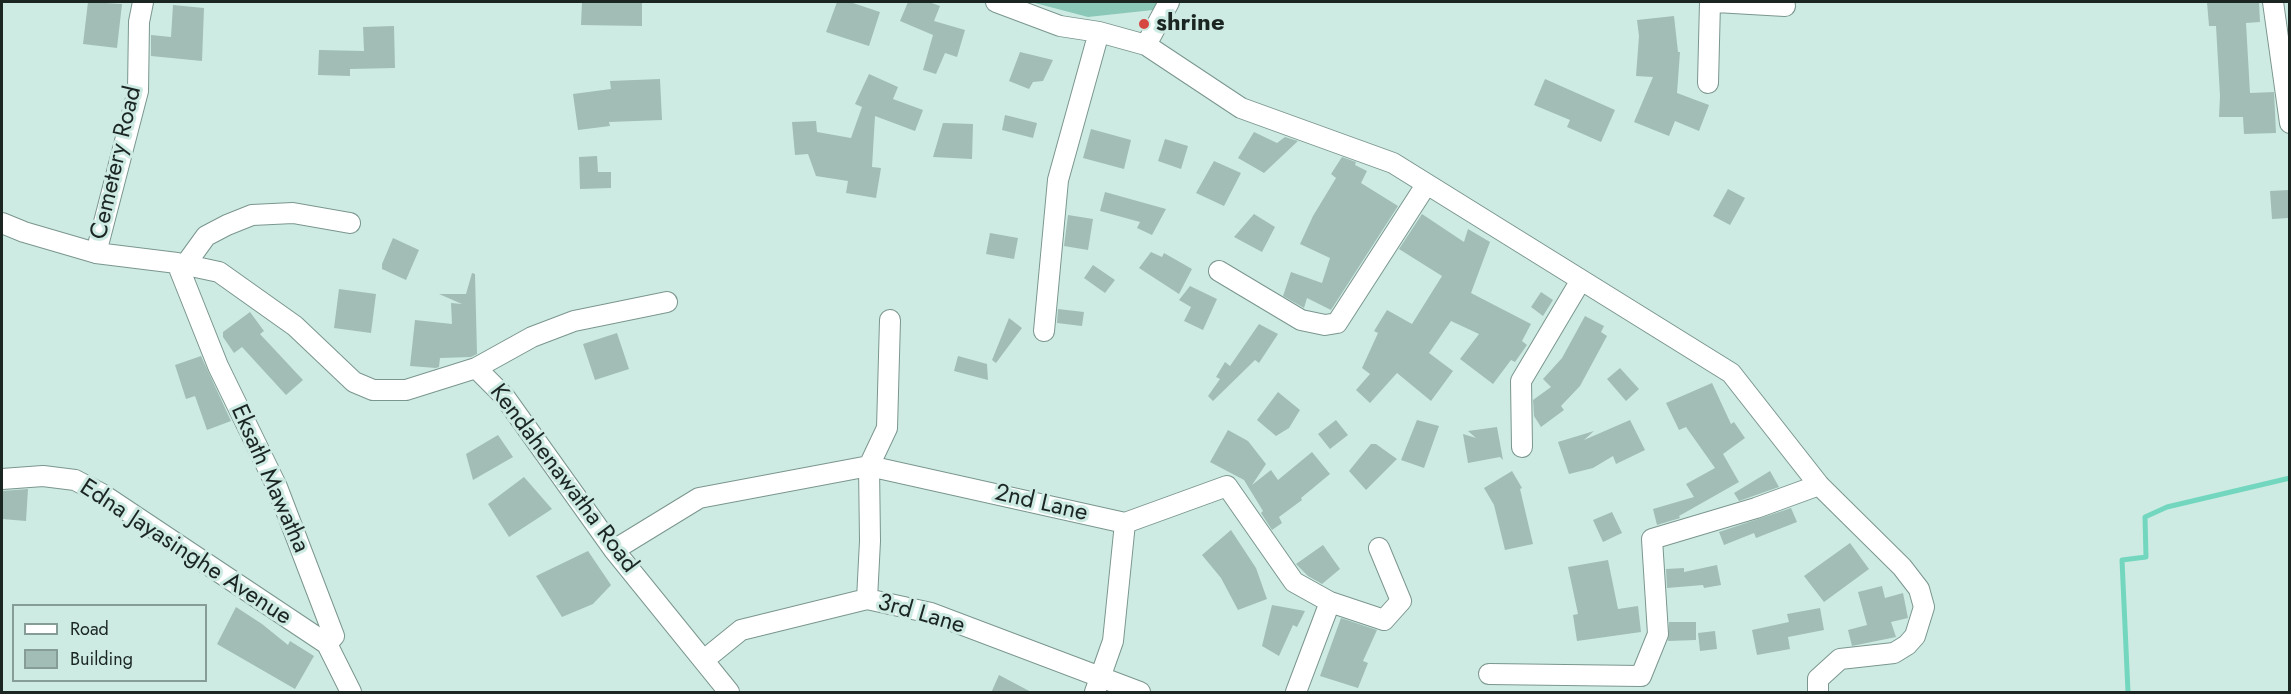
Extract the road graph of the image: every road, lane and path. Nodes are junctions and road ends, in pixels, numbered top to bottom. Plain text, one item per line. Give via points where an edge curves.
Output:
1 (143, 2) edge
2 (996, 2) edge
3 (1169, 2) edge
4 (1710, 2) edge
5 (1716, 2) edge
6 (2273, 2) edge
7 (1785, 6) dead end
8 (1099, 32) junction
9 (1146, 45) junction
10 (1708, 83) dead end
11 (2289, 123) edge
12 (1426, 185) junction
13 (2, 223) edge
14 (350, 223) dead end
15 (96, 253) junction
16 (181, 264) junction
17 (1220, 271) dead end
18 (1581, 280) junction
19 (667, 302) dead end
20 (890, 320) dead end
21 (1044, 332) dead end
22 (476, 368) junction
23 (1522, 447) dead end
24 (868, 466) junction
25 (2, 479) edge
26 (1819, 485) junction
27 (1125, 523) junction
28 (1379, 548) dead end
29 (615, 550) junction
30 (867, 599) junction
31 (1329, 602) junction
32 (327, 644) junction
33 (704, 660) junction
34 (1489, 674) dead end
35 (1099, 684) edge
36 (351, 693) edge
37 (729, 693) edge
38 (1140, 693) edge
39 (1296, 693) edge
40 (1818, 693) edge

1 - 15 street, Cemetery Road via 138,91
2 - 8 street via 1060,26
3 - 9 street
4 - 10 street
5 - 7 street
6 - 11 street
8 - 9 street
8 - 21 street via 1058,180
9 - 12 street via 1241,108 1393,163
12 - 17 street via 1337,322 1325,325 1301,320
12 - 18 street
13 - 15 street, Kendahenawatha Road
14 - 16 street via 293,213 252,215 206,236
15 - 16 street, Kendahenawatha Road
16 - 22 street, Kendahenawatha Road via 219,272 295,326 354,382 374,390 406,390
16 - 32 street, Eksath Mawatha via 218,366 277,487 334,636
18 - 23 street via 1521,381
18 - 26 street via 1731,373
19 - 22 street via 574,321 532,336
20 - 24 street via 887,428
22 - 29 street, Kendahenawatha Road via 504,396
24 - 27 street, 2nd Lane
24 - 29 street, 2nd Lane via 699,498
24 - 30 street
25 - 32 street, Edna Jayasinghe Avenue via 43,476 75,480
26 - 34 street via 1652,539 1659,634 1641,676
26 - 40 street via 1902,567 1919,589 1924,607 1915,636 1907,645 1894,653 1840,659 1818,679
27 - 31 street via 1227,486 1294,582
27 - 35 street via 1113,641
28 - 31 street via 1401,601 1384,620
29 - 33 street, Kendahenawatha Road
30 - 33 street, 3rd Lane via 741,630
30 - 35 street, 3rd Lane via 930,613
31 - 39 street
32 - 36 street, Eksath Mawatha
33 - 37 street, Kendahenawatha Road
35 - 38 street, 3rd Lane

